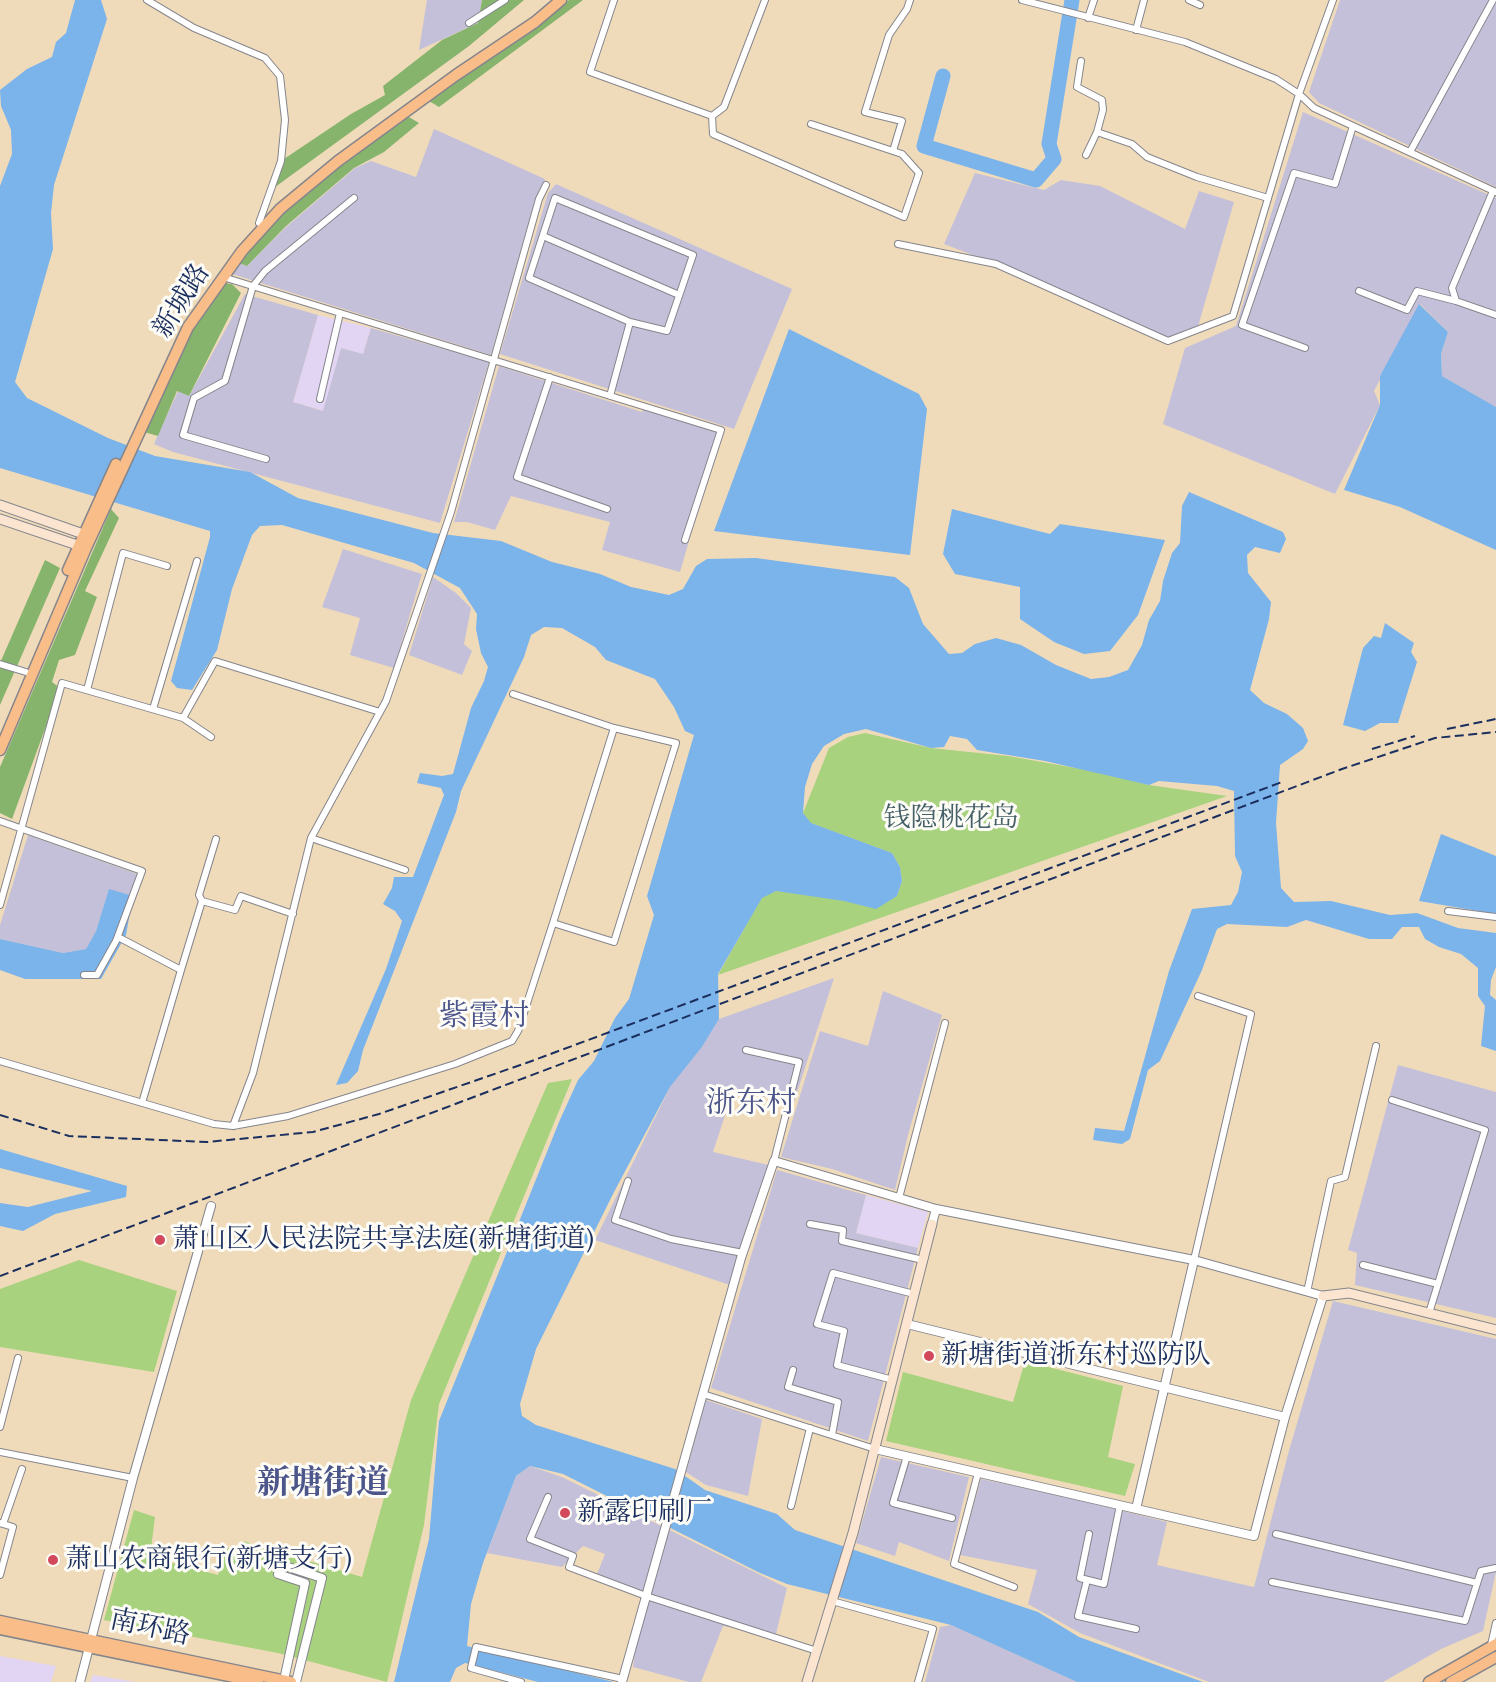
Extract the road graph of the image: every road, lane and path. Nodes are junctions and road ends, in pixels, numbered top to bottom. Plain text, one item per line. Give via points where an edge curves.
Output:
1 (147, 0) edge
2 (505, 0) edge
3 (551, 0) edge
4 (561, 0) edge
5 (614, 0) edge
6 (765, 0) edge
7 (910, 0) edge
8 (1022, 0) edge
9 (1094, 0) edge
10 (1144, 0) edge
11 (1189, 0) edge
12 (1333, 0) edge
13 (1493, 0) edge
14 (1200, 5) dead end
15 (1088, 18) junction
16 (469, 22) dead end
17 (1136, 30) junction
18 (1081, 61) dead end
19 (1299, 94) junction
20 (712, 116) junction
21 (810, 124) dead end
22 (1353, 126) junction
23 (1097, 132) junction
24 (892, 151) junction
25 (1410, 152) junction
26 (1086, 155) dead end
27 (546, 185) dead end
28 (1495, 191) edge
29 (354, 198) dead end
30 (1268, 198) junction
31 (259, 222) junction
32 (543, 236) junction
33 (898, 243) dead end
34 (223, 277) junction
35 (253, 286) junction
36 (1359, 291) dead end
37 (679, 295) junction
38 (1456, 301) junction
39 (340, 313) junction
40 (1496, 315) edge
41 (630, 322) junction
42 (1305, 348) dead end
43 (494, 360) junction
44 (550, 377) junction
45 (610, 396) junction
46 (320, 399) dead end
47 (130, 442) junction
48 (266, 459) dead end
49 (0, 505) edge
50 (607, 509) dead end
51 (0, 519) edge
52 (87, 535) junction
53 (685, 540) dead end
54 (82, 546) junction
55 (197, 561) dead end
56 (167, 566) dead end
57 (0, 664) edge
58 (26, 672) junction
59 (87, 690) junction
60 (513, 693) dead end
61 (153, 709) junction
62 (380, 712) junction
63 (183, 718) junction
64 (614, 728) junction
65 (0, 734) edge
66 (211, 737) dead end
67 (0, 750) edge
68 (0, 821) edge
69 (21, 828) junction
70 (311, 838) junction
71 (216, 839) dead end
72 (405, 870) dead end
73 (202, 901) junction
74 (0, 905) edge
75 (1448, 911) dead end
76 (293, 914) junction
77 (1496, 917) edge
78 (554, 923) junction
79 (118, 937) junction
80 (181, 970) junction
81 (84, 975) dead end
82 (1197, 996) dead end
83 (945, 1023) dead end
84 (1376, 1046) dead end
85 (746, 1050) dead end
86 (0, 1061) edge
87 (1392, 1100) dead end
88 (142, 1103) junction
89 (233, 1126) junction
90 (774, 1161) junction
91 (628, 1181) dead end
92 (899, 1198) junction
93 (211, 1206) dead end
94 (936, 1209) junction
95 (810, 1224) dead end
96 (932, 1224) joint
97 (743, 1253) junction
98 (923, 1260) junction
99 (1194, 1260) junction
100 (1363, 1265) dead end
101 (1438, 1284) junction
102 (1307, 1292) junction
103 (914, 1294) junction
104 (1323, 1296) junction
105 (1430, 1313) junction
106 (907, 1324) junction
107 (1496, 1330) edge
108 (18, 1358) dead end
109 (793, 1370) dead end
110 (892, 1380) junction
111 (1164, 1387) junction
112 (703, 1394) junction
113 (1285, 1417) junction
114 (0, 1427) edge
115 (810, 1428) junction
116 (832, 1435) junction
117 (875, 1449) junction
118 (0, 1452) edge
119 (907, 1456) junction
120 (22, 1469) dead end
121 (978, 1473) junction
122 (133, 1478) junction
123 (548, 1497) dead end
124 (1120, 1505) junction
125 (790, 1506) dead end
126 (1136, 1509) junction
127 (952, 1518) dead end
128 (2, 1524) edge
129 (1089, 1534) dead end
130 (1276, 1534) dead end
131 (1496, 1568) edge
132 (0, 1575) edge
133 (1087, 1580) junction
134 (1272, 1582) dead end
135 (1477, 1583) junction
136 (1014, 1587) dead end
137 (646, 1596) junction
138 (832, 1601) junction
139 (0, 1621) edge
140 (1496, 1623) edge
141 (0, 1629) edge
142 (1136, 1629) dead end
143 (90, 1643) junction
144 (1494, 1649) edge
145 (817, 1652) junction
146 (232, 1679) edge
147 (288, 1681) edge
148 (622, 1681) edge
149 (80, 1682) edge
150 (258, 1682) edge
151 (297, 1682) edge
152 (521, 1682) edge
153 (807, 1682) edge
154 (918, 1682) edge
155 (1429, 1682) edge
156 (1451, 1682) edge

1 - 31 street via 194,28 266,58 280,76 285,120 281,161
2 - 16 street
3 - 31 main road, 新城路 via 334,156
4 - 34 main road, 新城路 via 338,161 280,209
5 - 20 street via 590,72
6 - 20 street via 724,107
7 - 24 street via 889,35 865,112 902,121
8 - 15 street
9 - 15 street
10 - 17 street
11 - 14 street
12 - 19 street
13 - 25 street
15 - 17 street
17 - 19 street via 1185,42 1276,79
18 - 23 street via 1077,87 1102,100
19 - 22 street via 1314,108
19 - 30 street
20 - 24 street via 713,134 904,217 918,173 902,154
21 - 24 street
22 - 25 street
22 - 42 street via 1335,184 1294,173 1242,325
23 - 26 street
23 - 30 street via 1132,144 1147,157 1197,177
25 - 28 street
27 - 43 street
28 - 38 street via 1452,288
29 - 35 street via 265,271
30 - 33 street via 1233,315 1168,341 996,264
31 - 47 main road, 新城路 via 182,324
32 - 37 street
32 - 37 street via 555,198 693,255
32 - 41 street via 529,278
34 - 35 street
34 - 47 main road, 新城路 via 188,327
35 - 39 street
35 - 48 street via 225,381 194,398 183,435
36 - 38 street via 1407,310 1417,291
37 - 41 street via 667,331
38 - 40 street
39 - 43 street
39 - 46 street
41 - 45 street
43 - 44 street
43 - 62 street via 451,512
44 - 45 street
44 - 50 street via 517,477
45 - 53 street via 721,430
47 - 52 main road, 新城路
49 - 52 main road
51 - 54 main road
52 - 54 main road, 新城路
54 - 58 main road, 新城路
54 - 67 main road, 新城路
55 - 61 street
56 - 59 street via 123,553
57 - 58 street
58 - 65 main road, 新城路
59 - 61 street
59 - 69 street via 62,683
60 - 64 street
61 - 63 street
62 - 63 street via 215,661
62 - 70 street
63 - 66 street
64 - 78 street
64 - 78 street via 676,743 614,942
68 - 69 street
69 - 74 street
69 - 79 street via 142,871
70 - 72 street
70 - 76 street
71 - 73 street via 199,895
73 - 76 street via 235,910 241,896
73 - 80 street
75 - 77 street
76 - 89 street via 253,1073
78 - 89 street via 512,1041 456,1064 288,1116
79 - 80 street
79 - 81 street via 97,975
80 - 88 street
82 - 99 street via 1251,1014
83 - 92 street
84 - 102 street via 1345,1177 1331,1181
85 - 90 street via 799,1062
86 - 88 street
87 - 101 street via 1485,1130
88 - 89 street
90 - 92 street
90 - 97 street
91 - 97 street via 615,1220 671,1239
92 - 94 street
93 - 122 street
94 - 96 street
94 - 99 street
95 - 98 street via 843,1230 842,1240
96 - 98 main road
97 - 112 street
98 - 103 main road
99 - 102 street
99 - 111 street
100 - 101 street
101 - 105 street
102 - 104 street
103 - 106 main road
103 - 110 street via 833,1274 817,1324 844,1331 837,1365
104 - 105 main road via 1349,1293
104 - 113 street
105 - 107 main road
106 - 110 main road
106 - 111 street
108 - 114 street
109 - 116 street via 788,1387 838,1402
110 - 117 main road
111 - 113 street
111 - 126 street
112 - 115 street
112 - 137 street
113 - 126 street via 1254,1536
115 - 116 street
115 - 125 street
116 - 117 street
117 - 119 street
117 - 138 main road
118 - 122 street
119 - 121 street
119 - 127 street via 894,1503
120 - 128 street
121 - 124 street
121 - 136 street via 954,1564
122 - 143 street
123 - 137 street via 530,1539 573,1556 569,1567
124 - 126 street
124 - 133 street via 1104,1584
128 - 132 street via 13,1527
129 - 133 street via 1080,1578
130 - 135 street
131 - 135 street via 1481,1571
133 - 142 street via 1078,1616
134 - 135 street via 1465,1621
137 - 145 street
137 - 148 street
138 - 145 main road
138 - 154 street via 933,1629
139 - 143 main road, 南环路
140 - 144 street
141 - 143 main road, 南环路
143 - 146 main road, 南环路
143 - 147 main road, 南环路
143 - 149 street
144 - 155 main road
144 - 156 main road
145 - 153 main road
146 - 150 main road, 南环路
147 - 151 street via 305,1583 278,1574 282,1565 322,1578
148 - 152 street via 476,1647 471,1668

